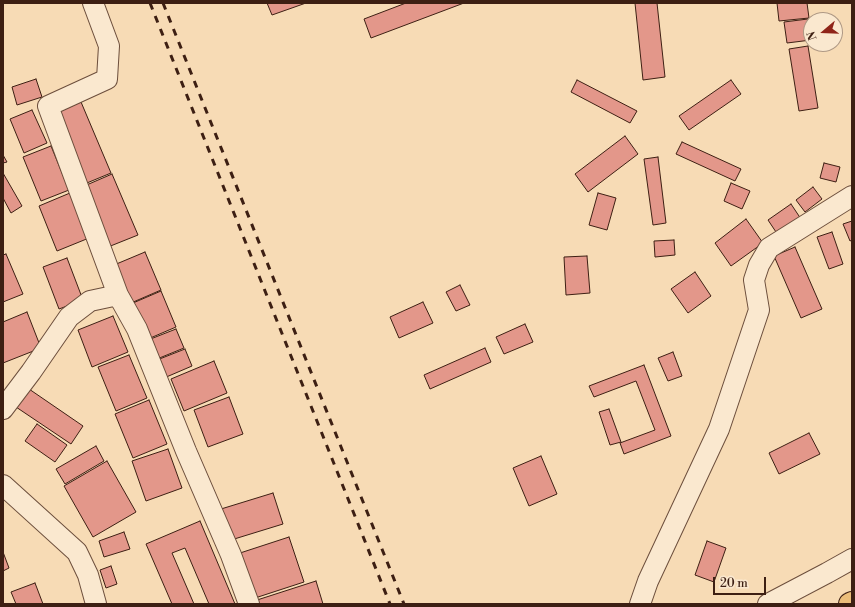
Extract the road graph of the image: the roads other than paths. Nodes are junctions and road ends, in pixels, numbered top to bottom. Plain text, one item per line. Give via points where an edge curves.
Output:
1 (93, 3) edge
2 (852, 196) edge
3 (118, 295) junction
4 (3, 409) edge
5 (3, 486) edge
6 (852, 559) edge
7 (96, 604) edge
8 (249, 604) edge
9 (640, 604) edge
10 (768, 604) edge

1 - 3 street via 109,46 107,79 48,106
2 - 9 street via 769,248 759,265 754,280 759,310 719,429 648,581
3 - 4 street via 90,301 69,317
3 - 8 street via 137,329
5 - 7 street via 77,552 88,575
6 - 10 street

